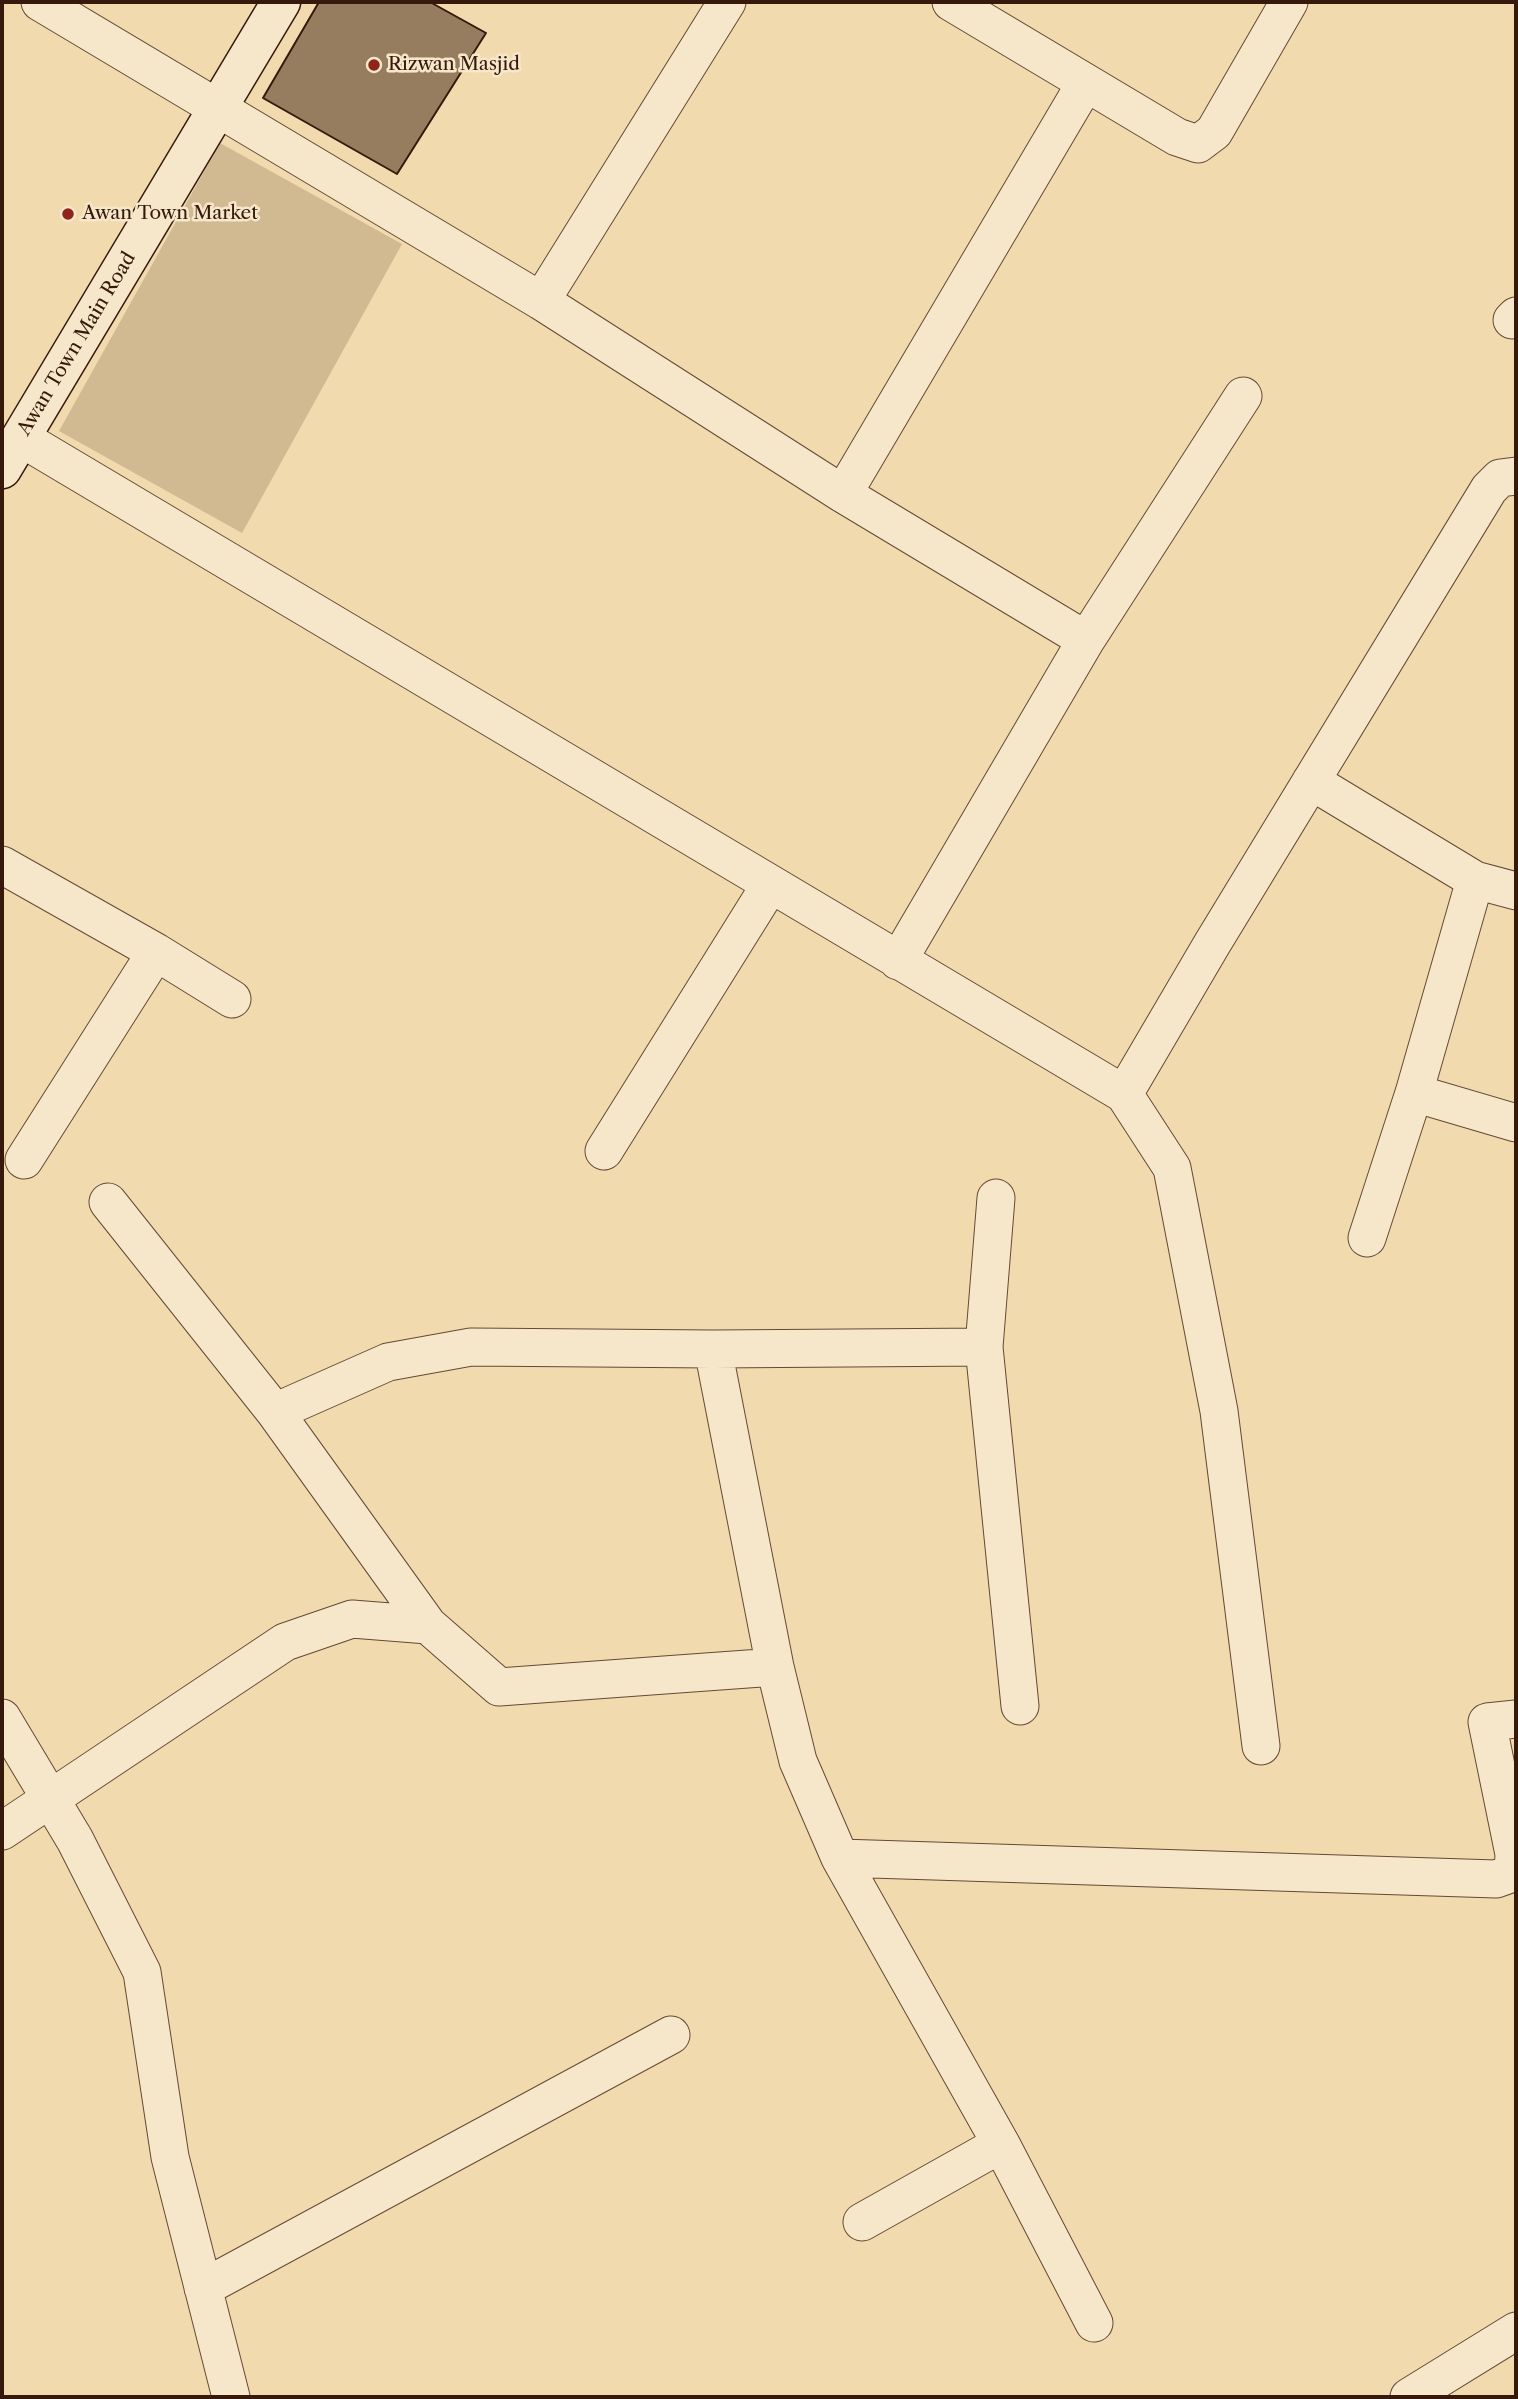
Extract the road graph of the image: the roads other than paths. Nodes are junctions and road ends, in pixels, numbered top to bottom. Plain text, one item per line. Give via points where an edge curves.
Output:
1 (40, 2) edge
2 (281, 2) edge
3 (727, 2) edge
4 (951, 2) edge
5 (1289, 2) edge
6 (1086, 84) junction
7 (217, 108) junction
8 (541, 301) junction
9 (1243, 396) dead end
10 (11, 453) edge
11 (1516, 476) edge
12 (843, 494) junction
13 (1086, 640) junction
14 (1311, 781) junction
15 (2, 865) edge
16 (1475, 880) junction
17 (770, 885) junction
18 (1516, 891) edge
19 (156, 953) junction
20 (898, 961) junction
21 (232, 999) dead end
22 (1414, 1093) junction
23 (1124, 1094) junction
24 (1516, 1123) edge
25 (604, 1151) dead end
26 (24, 1160) dead end
27 (996, 1198) dead end
28 (108, 1202) dead end
29 (1367, 1238) dead end
30 (984, 1347) junction
31 (713, 1349) junction
32 (275, 1412) junction
33 (428, 1625) junction
34 (775, 1667) junction
35 (1020, 1706) dead end
36 (2, 1718) edge
37 (1516, 1719) edge
38 (1261, 1746) dead end
39 (51, 1798) junction
40 (2, 1831) edge
41 (840, 1858) junction
42 (671, 2035) dead end
43 (1001, 2144) junction
44 (862, 2222) dead end
45 (203, 2288) junction
46 (1094, 2323) dead end
47 (1516, 2331) edge
48 (231, 2397) edge
49 (1409, 2397) edge

1 - 7 street
2 - 7 street, Awan Town Main Road
3 - 8 street
4 - 6 street
5 - 6 street via 1214,132 1198,144 1177,137
6 - 12 street
7 - 8 street
7 - 10 street, Awan Town Main Road
8 - 12 street
9 - 13 street
10 - 17 street
11 - 14 street via 1500,478 1489,489
12 - 13 street
13 - 20 street
14 - 16 street
14 - 23 street
15 - 19 street
16 - 18 street
16 - 22 street
17 - 20 street
17 - 25 street
19 - 21 street
19 - 26 street
20 - 23 street
22 - 24 street
22 - 29 street
23 - 38 street via 1172,1168 1219,1411
27 - 30 street
28 - 32 street
30 - 31 street
30 - 35 street
31 - 32 street via 471,1347 388,1362
31 - 34 street
32 - 33 street
33 - 34 street via 499,1687
33 - 39 street via 352,1619 285,1642
34 - 41 street via 798,1761
36 - 39 street
37 - 41 street via 1487,1722 1514,1854 1513,1873 1496,1879
39 - 40 street
39 - 45 street via 142,1972 170,2157
41 - 43 street
42 - 45 street
43 - 44 street
43 - 46 street
45 - 48 street
47 - 49 street

